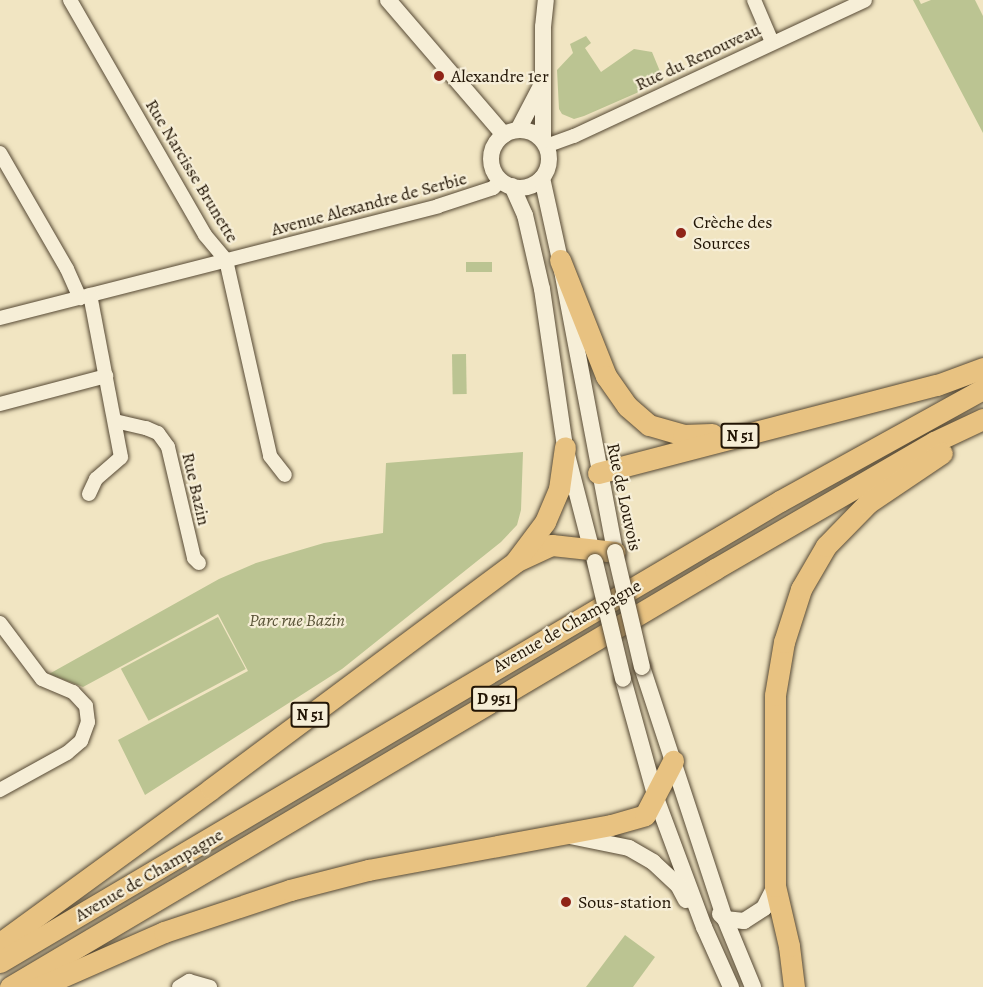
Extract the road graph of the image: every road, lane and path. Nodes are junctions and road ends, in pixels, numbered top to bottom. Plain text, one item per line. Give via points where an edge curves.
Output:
1 (70, 0) edge
2 (388, 0) edge
3 (546, 0) edge
4 (754, 0) edge
5 (865, 0) edge
6 (772, 42) junction
7 (544, 79) junction
8 (511, 132) junction
9 (544, 143) junction
10 (0, 153) edge
11 (542, 178) junction
12 (506, 183) junction
13 (226, 260) junction
14 (560, 260) junction
15 (85, 296) junction
16 (0, 318) edge
17 (983, 368) edge
18 (106, 376) junction
19 (983, 389) edge
20 (0, 404) edge
21 (983, 419) edge
22 (115, 421) junction
23 (983, 429) edge
24 (758, 431) junction
25 (565, 447) junction
26 (598, 473) junction
27 (285, 475) dead end
28 (89, 494) dead end
29 (580, 508) junction
30 (615, 552) junction
31 (593, 555) junction
32 (515, 562) junction
33 (199, 563) dead end
34 (0, 623) edge
35 (673, 761) junction
36 (0, 790) edge
37 (656, 798) junction
38 (560, 834) junction
39 (679, 861) junction
40 (775, 886) junction
41 (725, 919) junction
42 (0, 943) edge
43 (0, 962) edge
44 (10, 987) edge
45 (39, 987) edge
46 (179, 987) edge
47 (210, 987) edge
48 (730, 987) edge
49 (753, 987) edge
50 (794, 987) edge

1 - 13 street, Rue Narcisse Brunette via 205,235
2 - 8 street
3 - 7 street
4 - 6 street
5 - 6 street, Rue du Renouveau
6 - 9 street, Rue du Renouveau via 574,136
7 - 8 street
7 - 9 street
8 - 9 street via 532,132
8 - 12 street via 494,146 491,160
9 - 11 street via 549,163
10 - 15 street
11 - 12 street via 528,186
11 - 14 street, Rue de Louvois
12 - 13 street, Avenue Alexandre de Serbie via 438,206
12 - 25 street via 525,215 542,289
13 - 15 street, Avenue Alexandre de Serbie
13 - 27 street, Rue Narcisse Brunette via 270,456
14 - 24 main road, N 51 via 606,376 627,406 649,425 683,435
14 - 26 street, Rue de Louvois
15 - 16 street, Avenue Alexandre de Serbie
15 - 18 street
17 - 24 main road, N 51 via 937,385
18 - 20 street
18 - 22 street
19 - 43 main road, Avenue de Champagne / D 951 via 770,507
21 - 44 main road, Avenue de Champagne / D 951 via 934,442 725,563
22 - 28 street via 121,457 96,479
22 - 33 street, Rue Bazin via 158,433 168,447 194,558
23 - 40 main road via 868,502 826,546 801,589 784,642 775,695
24 - 26 main road, N 51
25 - 29 street
25 - 32 main road, N 51 via 560,489 545,522
26 - 29 street
26 - 30 street, Rue de Louvois
29 - 31 street
30 - 31 main road, N 51
30 - 35 street, Rue de Louvois, bridge via 642,667
31 - 32 main road, N 51 via 552,545
31 - 37 street, bridge
32 - 42 main road, N 51
34 - 36 street via 42,679 73,692 86,706 88,722 81,741 67,753
35 - 37 main road
35 - 41 street, Rue de Louvois
37 - 38 main road via 645,815
37 - 39 street
38 - 45 main road via 389,865 291,890 164,932
38 - 48 street via 629,848 678,885
39 - 41 street via 703,898
39 - 48 street
40 - 41 street via 764,908 744,921
40 - 50 main road
41 - 49 street, Rue de Louvois
46 - 47 street via 189,981

